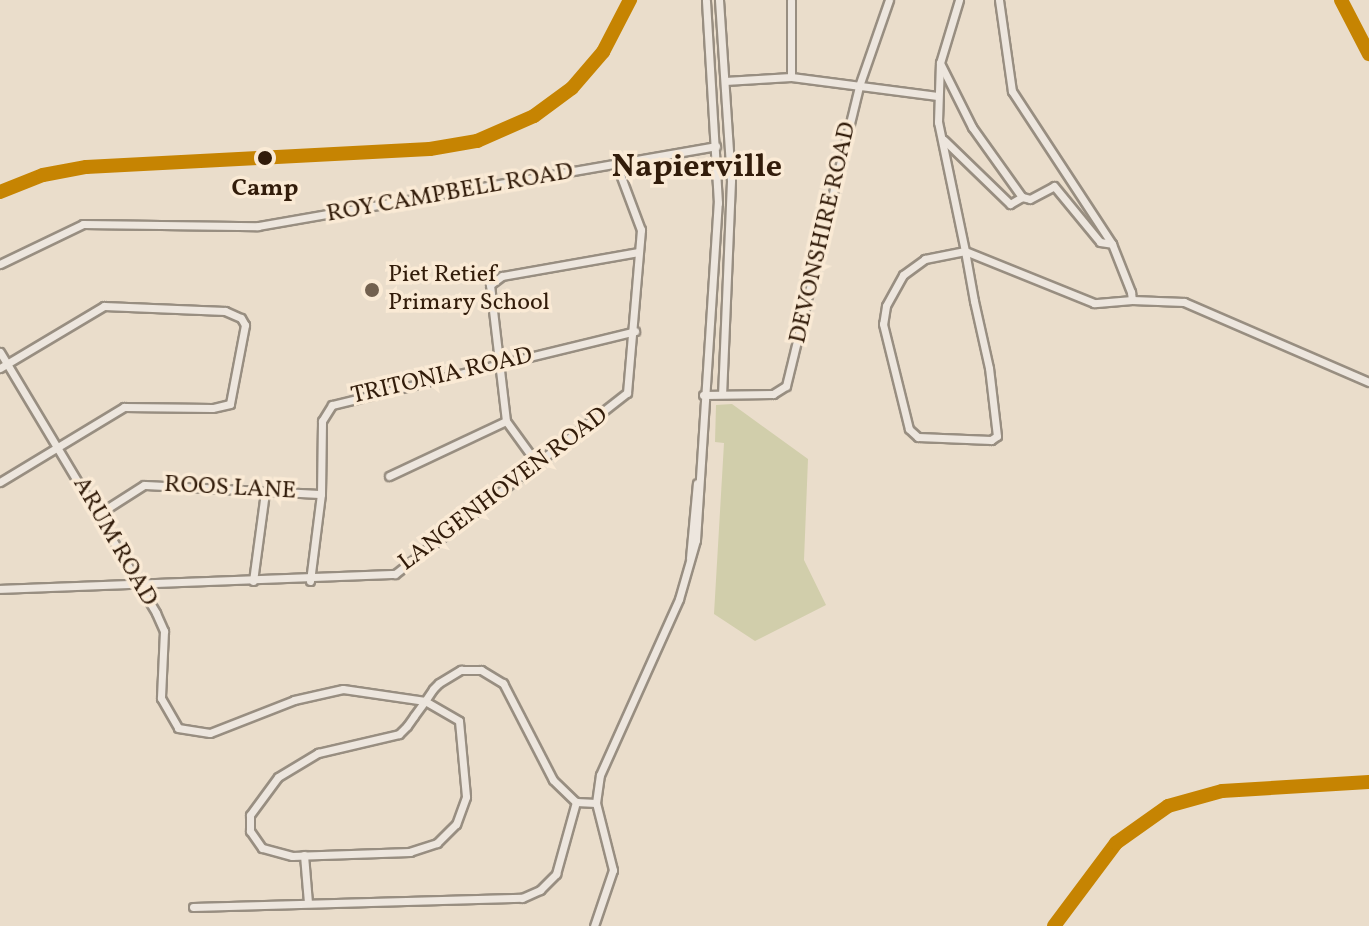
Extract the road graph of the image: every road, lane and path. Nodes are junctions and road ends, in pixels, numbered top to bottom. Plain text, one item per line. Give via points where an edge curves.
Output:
1 (706, 0) edge
2 (719, 0) edge
3 (791, 0) edge
4 (889, 0) edge
5 (959, 0) edge
6 (999, 0) edge
7 (940, 63) junction
8 (791, 77) junction
9 (725, 81) junction
10 (859, 86) junction
11 (938, 96) junction
12 (942, 139) junction
13 (716, 146) junction
14 (617, 166) junction
15 (1022, 197) junction
16 (1112, 244) junction
17 (965, 251) junction
18 (638, 252) junction
19 (0, 264) edge
20 (1132, 300) junction
21 (635, 331) junction
22 (0, 352) edge
23 (499, 364) junction
24 (3, 366) edge
25 (1369, 382) edge
26 (722, 394) junction
27 (703, 395) junction
28 (506, 421) junction
29 (59, 449) junction
30 (538, 465) junction
31 (389, 476) dead end
32 (0, 482) edge
33 (265, 492) junction
34 (321, 494) junction
35 (100, 513) junction
36 (253, 581) junction
37 (310, 581) junction
38 (142, 584) junction
39 (0, 589) edge
40 (425, 701) junction
41 (576, 802) junction
42 (596, 803) junction
43 (304, 855) junction
44 (308, 903) junction
45 (193, 907) dead end
46 (594, 926) edge

1 - 13 street
2 - 9 street
3 - 8 street
4 - 10 street, DEVONSHIRE ROAD
5 - 7 street
6 - 16 street via 1001,38 1017,102
7 - 11 street
7 - 15 street via 972,127
8 - 9 street
8 - 10 street
9 - 26 street via 731,181
10 - 11 street
10 - 26 street, DEVONSHIRE ROAD via 786,386 773,394
11 - 12 street
12 - 15 street via 1010,204
12 - 17 street
13 - 14 street, ROY CAMPBELL ROAD
13 - 27 street via 718,203
14 - 18 street, LANGENHOVEN ROAD via 639,218
14 - 19 street, ROY CAMPBELL ROAD via 258,226 83,224 44,238
15 - 16 street via 1030,199 1054,186 1100,242
16 - 20 street via 1129,279
17 - 17 street via 997,436 985,441 918,437 905,421 883,315 910,267
17 - 20 street via 1080,299 1106,305
18 - 21 street, LANGENHOVEN ROAD
18 - 23 street via 494,280 489,290
20 - 25 street via 1184,302
21 - 23 street, TRITONIA ROAD
21 - 30 street, LANGENHOVEN ROAD via 629,387 622,399
22 - 24 street, ARUM ROAD
23 - 28 street
23 - 34 street, TRITONIA ROAD via 332,405 322,421
24 - 29 street, ARUM ROAD
24 - 29 street via 104,306 225,311 241,318 246,330 230,404 124,407
26 - 27 street, DEVONSHIRE ROAD
27 - 42 street via 691,560 679,599 600,775
28 - 30 street
28 - 31 street
29 - 32 street
29 - 35 street, ARUM ROAD
30 - 37 street, LANGENHOVEN ROAD via 395,574
33 - 34 street, ROOS LANE
33 - 35 street, ROOS LANE via 144,485
33 - 36 street
34 - 37 street, TRITONIA ROAD
35 - 38 street, ARUM ROAD
36 - 37 street, LANGENHOVEN ROAD
36 - 38 street, LANGENHOVEN ROAD
38 - 39 street, LANGENHOVEN ROAD
38 - 40 street, ARUM ROAD via 164,631 163,708 187,732 210,733 325,691 375,690
40 - 41 street via 439,683 461,670 496,677 508,690 553,780
40 - 43 street via 399,734 303,760 257,801 249,822 257,843 270,853
40 - 43 street via 449,710 462,728 466,797 456,824 425,849
41 - 42 street
41 - 44 street via 556,874 532,895
42 - 46 street via 613,870
43 - 44 street
44 - 45 street

